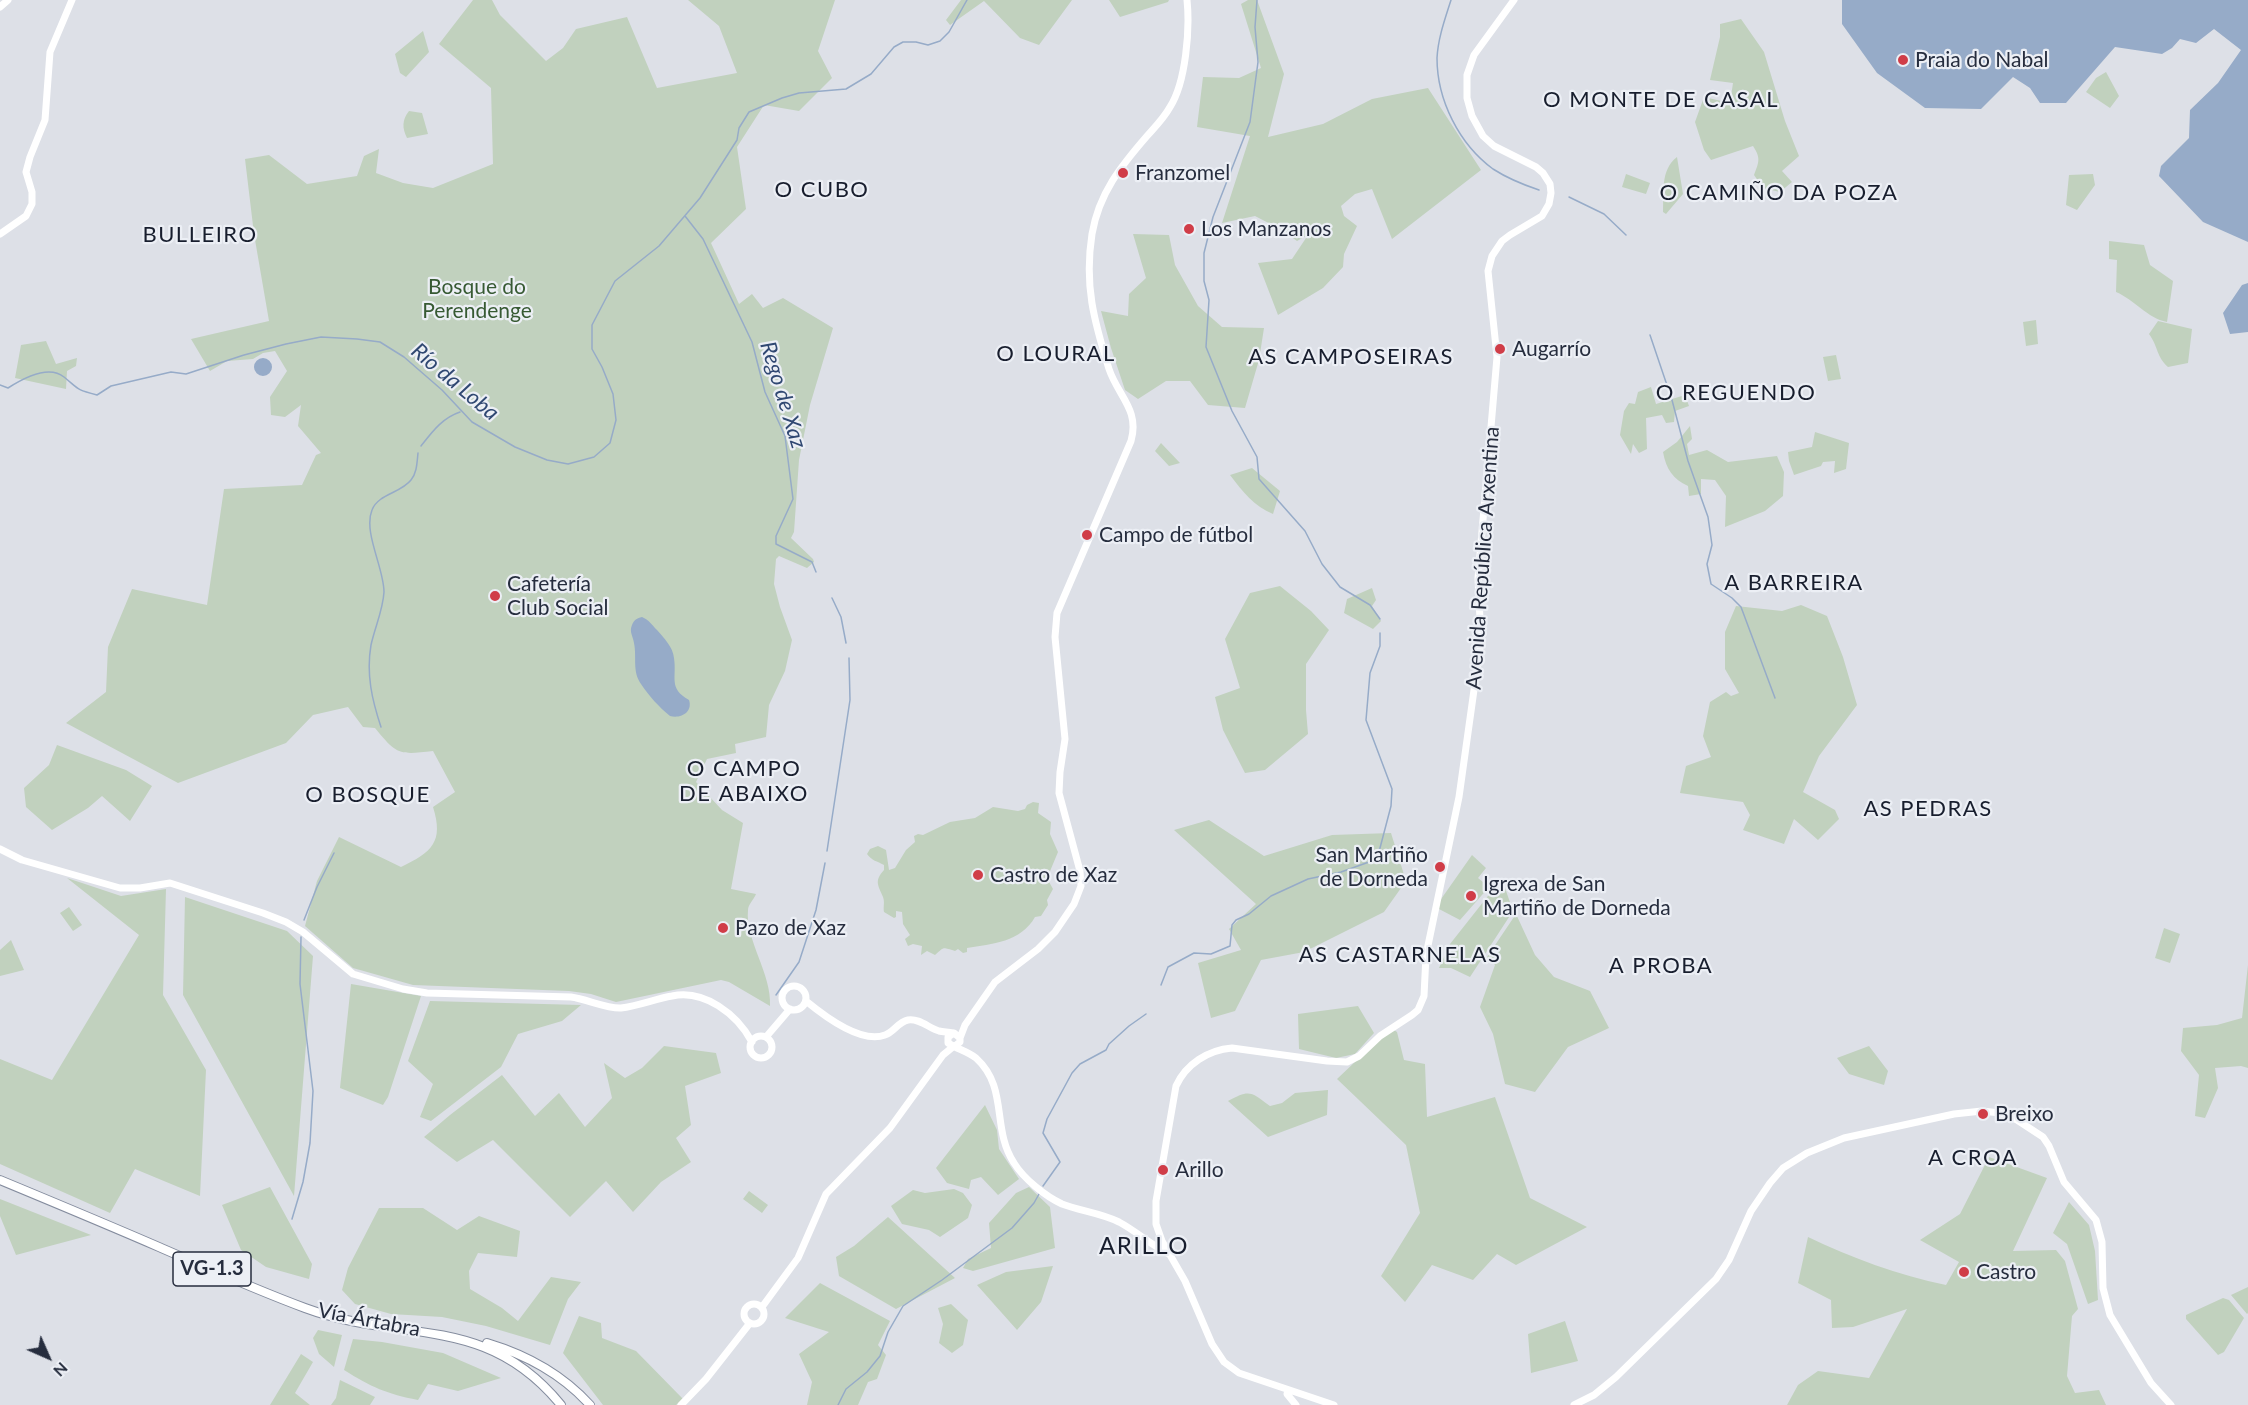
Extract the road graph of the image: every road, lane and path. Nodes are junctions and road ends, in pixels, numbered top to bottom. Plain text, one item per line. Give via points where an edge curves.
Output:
1 (8, 0) edge
2 (72, 0) edge
3 (1187, 0) edge
4 (1514, 0) edge
5 (0, 7) edge
6 (0, 234) edge
7 (0, 849) edge
8 (804, 1003) junction
9 (788, 1007) junction
10 (769, 1036) junction
11 (754, 1040) junction
12 (954, 1040) junction
13 (0, 1180) edge
14 (1156, 1224) junction
15 (1161, 1240) junction
16 (1153, 1242) junction
17 (1170, 1255) junction
18 (762, 1306) junction
19 (750, 1323) junction
20 (431, 1332) junction
21 (1294, 1398) edge
22 (561, 1405) edge
23 (590, 1405) edge
24 (681, 1405) edge
25 (1334, 1405) edge
26 (1574, 1405) edge
27 (2172, 1405) edge

1 - 5 street
2 - 6 street via 50,52 45,120 26,172 32,204 26,216
3 - 12 street via 1188,40 1175,99 1116,172 1093,233 1089,282 1094,316 1113,380 1134,424 1131,441 1082,551 1055,624 1065,739 1059,793 1080,871 1080,886 1074,904 1055,932 995,982
4 - 14 street, Avenida República Arxentina via 1474,56 1467,75 1467,98 1478,130 1488,142 1536,167 1547,178 1551,193 1542,216 1502,242 1488,271 1497,357 1478,578 1481,640 1459,797 1428,938 1422,1003 1412,1016 1347,1062 1232,1048 1209,1053 1190,1066 1179,1078 1173,1100 1156,1201
7 - 11 street via 31,863 120,888 171,883 262,913 303,932 353,974 403,989 571,997 614,1008 674,995 695,996 720,1006
8 - 9 street via 796,1010
8 - 9 street via 806,996 802,990 792,987 783,994
8 - 12 street via 843,1028 870,1036 886,1035 909,1020
9 - 10 street
10 - 11 street
10 - 11 street via 772,1050 761,1059 752,1053
12 - 16 street via 992,1079 1005,1148 1022,1173 1062,1204 1117,1221
12 - 18 street via 890,1128 826,1194 798,1258
13 - 20 highway, Vía Ártabra / VG-1.3 via 306,1308 363,1323
14 - 15 street, Avenida República Arxentina
14 - 16 street, Avenida República Arxentina
15 - 16 street
15 - 17 street, Avenida República Arxentina
16 - 17 street, Avenida República Arxentina
17 - 21 street, Avenida República Arxentina via 1224,1362
18 - 19 street via 764,1318 759,1323
18 - 19 street via 753,1304 745,1309 744,1316
19 - 24 street
20 - 22 highway, Vía Ártabra / VG-1.3 via 475,1342 513,1361
20 - 23 highway via 474,1339 517,1353 562,1379
21 - 25 street, Avenida República Arxentina
26 - 27 street via 1616,1377 1716,1279 1751,1211 1783,1168 1844,1138 1982,1111 2008,1116 2043,1137 2049,1146 2064,1182 2093,1215 2100,1230 2103,1288 2110,1315 2151,1383

